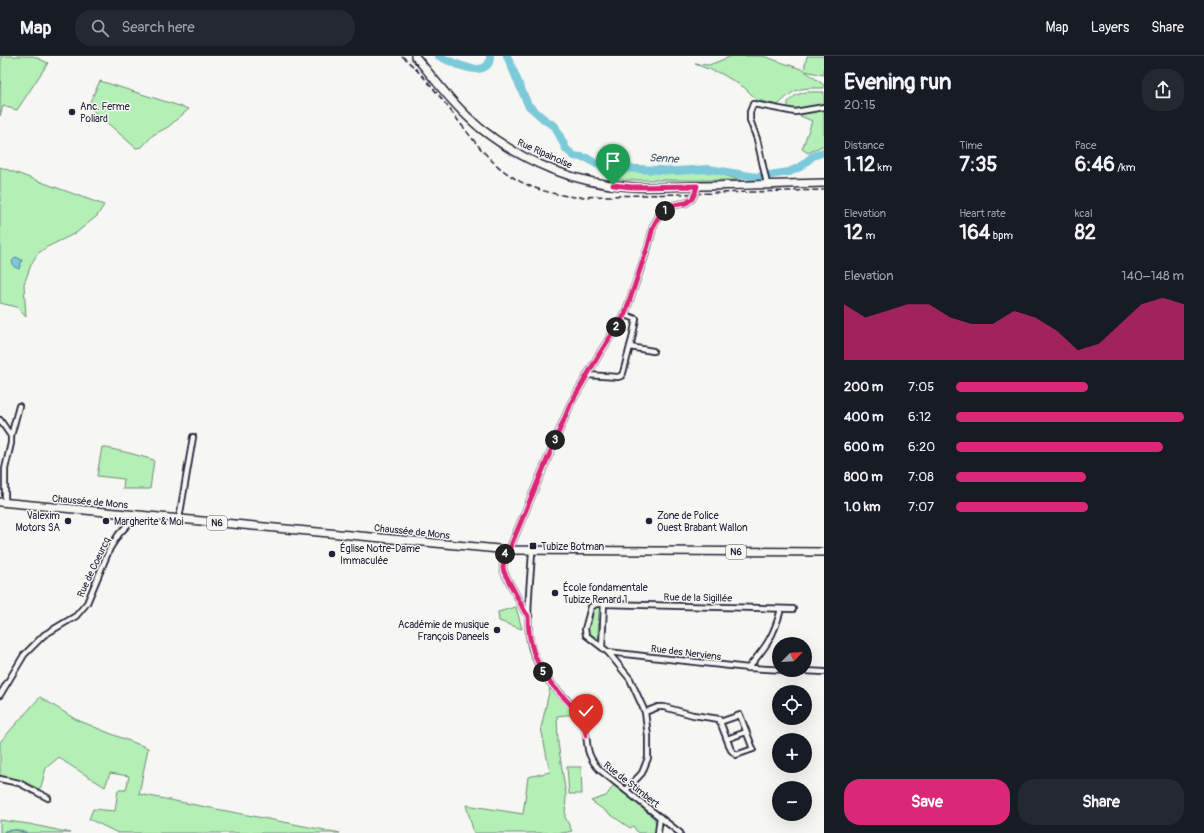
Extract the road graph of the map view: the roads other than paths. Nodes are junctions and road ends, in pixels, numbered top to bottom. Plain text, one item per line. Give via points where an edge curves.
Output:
1 (415, 56) edge
2 (824, 107) edge
3 (767, 182) junction
4 (824, 183) edge
5 (697, 186) junction
6 (625, 314) junction
7 (630, 347) junction
8 (653, 351) dead end
9 (587, 375) junction
10 (19, 406) dead end
11 (0, 420) edge
12 (11, 436) junction
13 (193, 438) dead end
14 (2, 503) edge
15 (138, 515) junction
16 (179, 519) junction
17 (507, 550) junction
18 (532, 551) junction
19 (824, 552) edge
20 (604, 604) junction
21 (781, 609) junction
22 (793, 609) dead end
23 (528, 616) junction
24 (602, 647) junction
25 (608, 652) junction
26 (748, 668) junction
27 (824, 672) edge
28 (0, 695) edge
29 (645, 712) junction
30 (720, 722) junction
31 (746, 732) junction
32 (727, 739) junction
33 (0, 779) edge
34 (626, 790) junction
35 (48, 798) dead end
36 (660, 817) junction
37 (658, 833) edge
38 (680, 833) edge

1 - 5 main road, Rue Ripainoise via 468,117 498,141 532,161 570,176 613,185
2 - 3 street via 795,112 753,104 750,120
3 - 4 main road, Rue Ripainoise
3 - 5 main road, Rue Ripainoise
5 - 6 street, Rue de Stimbert via 692,199 674,205 660,214 653,227
6 - 7 street via 636,318
6 - 9 street, Rue de Stimbert
7 - 8 street
7 - 9 street via 621,376
9 - 17 street, Rue de Stimbert via 571,403
10 - 12 street
11 - 12 street
12 - 14 street
13 - 16 street
14 - 15 main road, Chaussée de Mons / N6
15 - 16 main road, Chaussée de Mons / N6
15 - 28 street, Rue de Coeurcq via 118,534 87,603 76,616 44,635 24,655
16 - 17 main road, Chaussée de Mons / N6
17 - 18 main road, Chaussée de Mons / N6
17 - 23 street, Rue de Stimbert via 504,572
18 - 19 main road, Chaussée de Mons / N6
18 - 23 street, Rue de Stimbert
20 - 21 street, Rue de la Sigillée
20 - 24 street
20 - 24 street, Rue de la Sigillée via 591,607 585,631 588,638
21 - 22 street, Rue de la Sigillée
21 - 26 street via 771,639
23 - 34 street, Rue de Stimbert via 528,633 538,663 549,681 580,715 584,724 589,757 600,770
24 - 25 street
25 - 26 street, Rue des Nerviens
25 - 29 street via 630,679
26 - 27 street, Rue des Nerviens
29 - 30 street via 664,707 693,715 713,717
29 - 34 street via 648,758 642,773
30 - 31 street via 740,715
30 - 32 street
31 - 32 street
31 - 32 street via 753,749 736,755
33 - 35 street via 19,783
34 - 36 street, Rue de Stimbert
36 - 37 street, Rue de Stimbert
36 - 38 street, Rue de Stimbert

